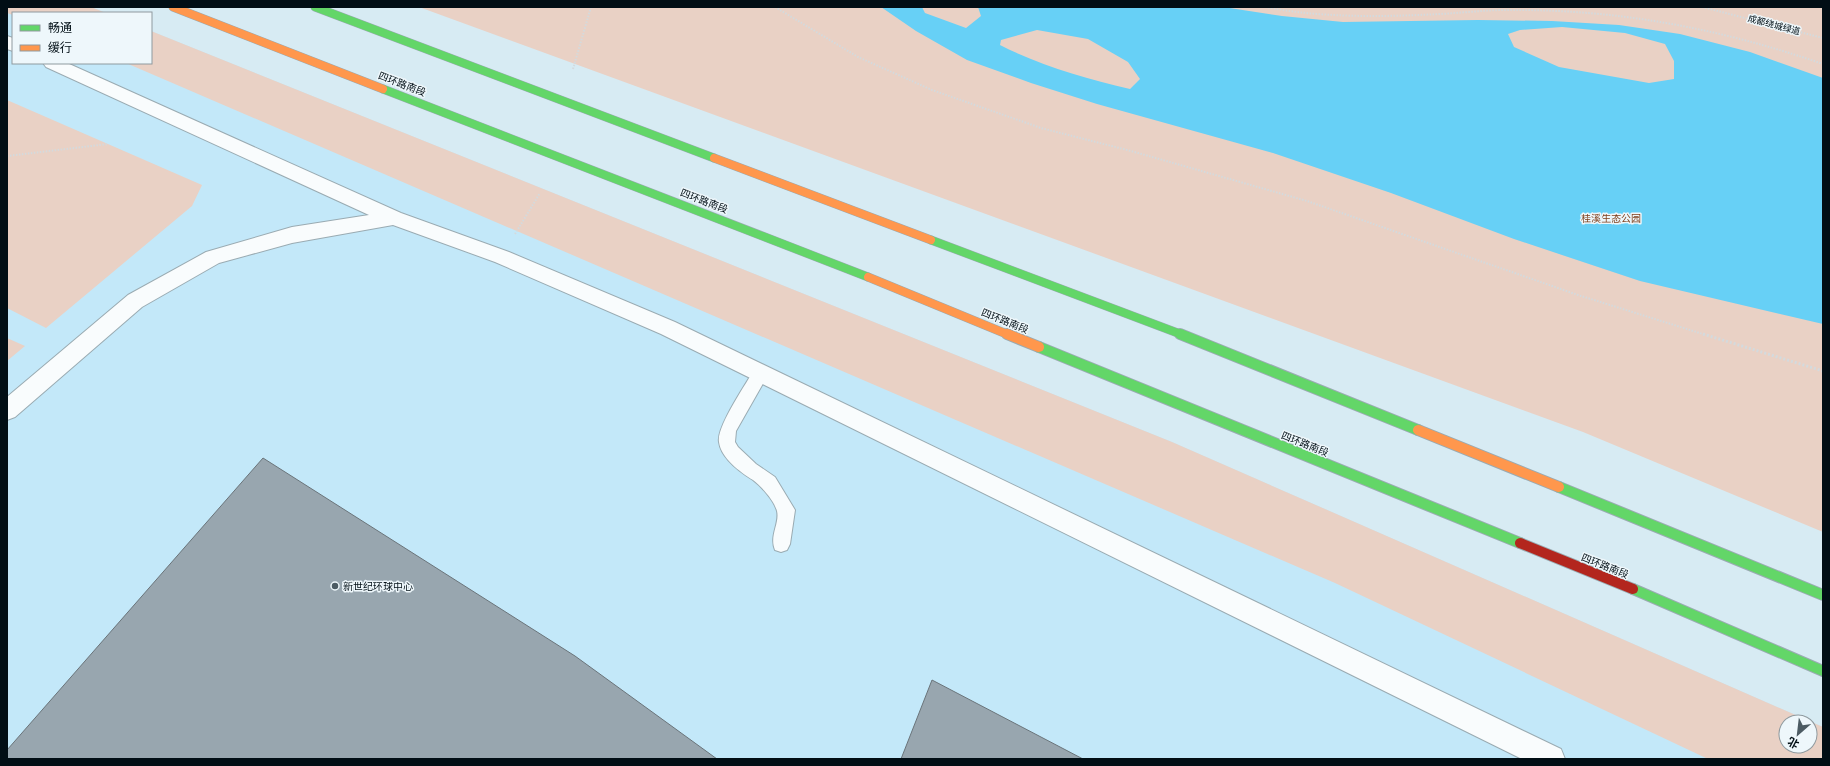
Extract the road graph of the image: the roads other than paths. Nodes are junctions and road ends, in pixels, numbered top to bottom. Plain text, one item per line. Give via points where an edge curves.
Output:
1 (172, 7) edge
2 (315, 7) edge
3 (54, 64) edge
4 (394, 218) junction
5 (761, 373) junction
6 (7, 410) edge
7 (781, 544) dead end
8 (1823, 595) edge
9 (1823, 671) edge
10 (1552, 759) edge

1 - 9 highway, 四环路南段 via 851,270 1699,616
2 - 8 highway via 1202,342
3 - 4 street
4 - 5 street via 502,257 668,328
4 - 6 street via 292,235 213,257 135,301
5 - 7 lane via 728,430 727,442 732,452 769,482 786,510
5 - 10 street

